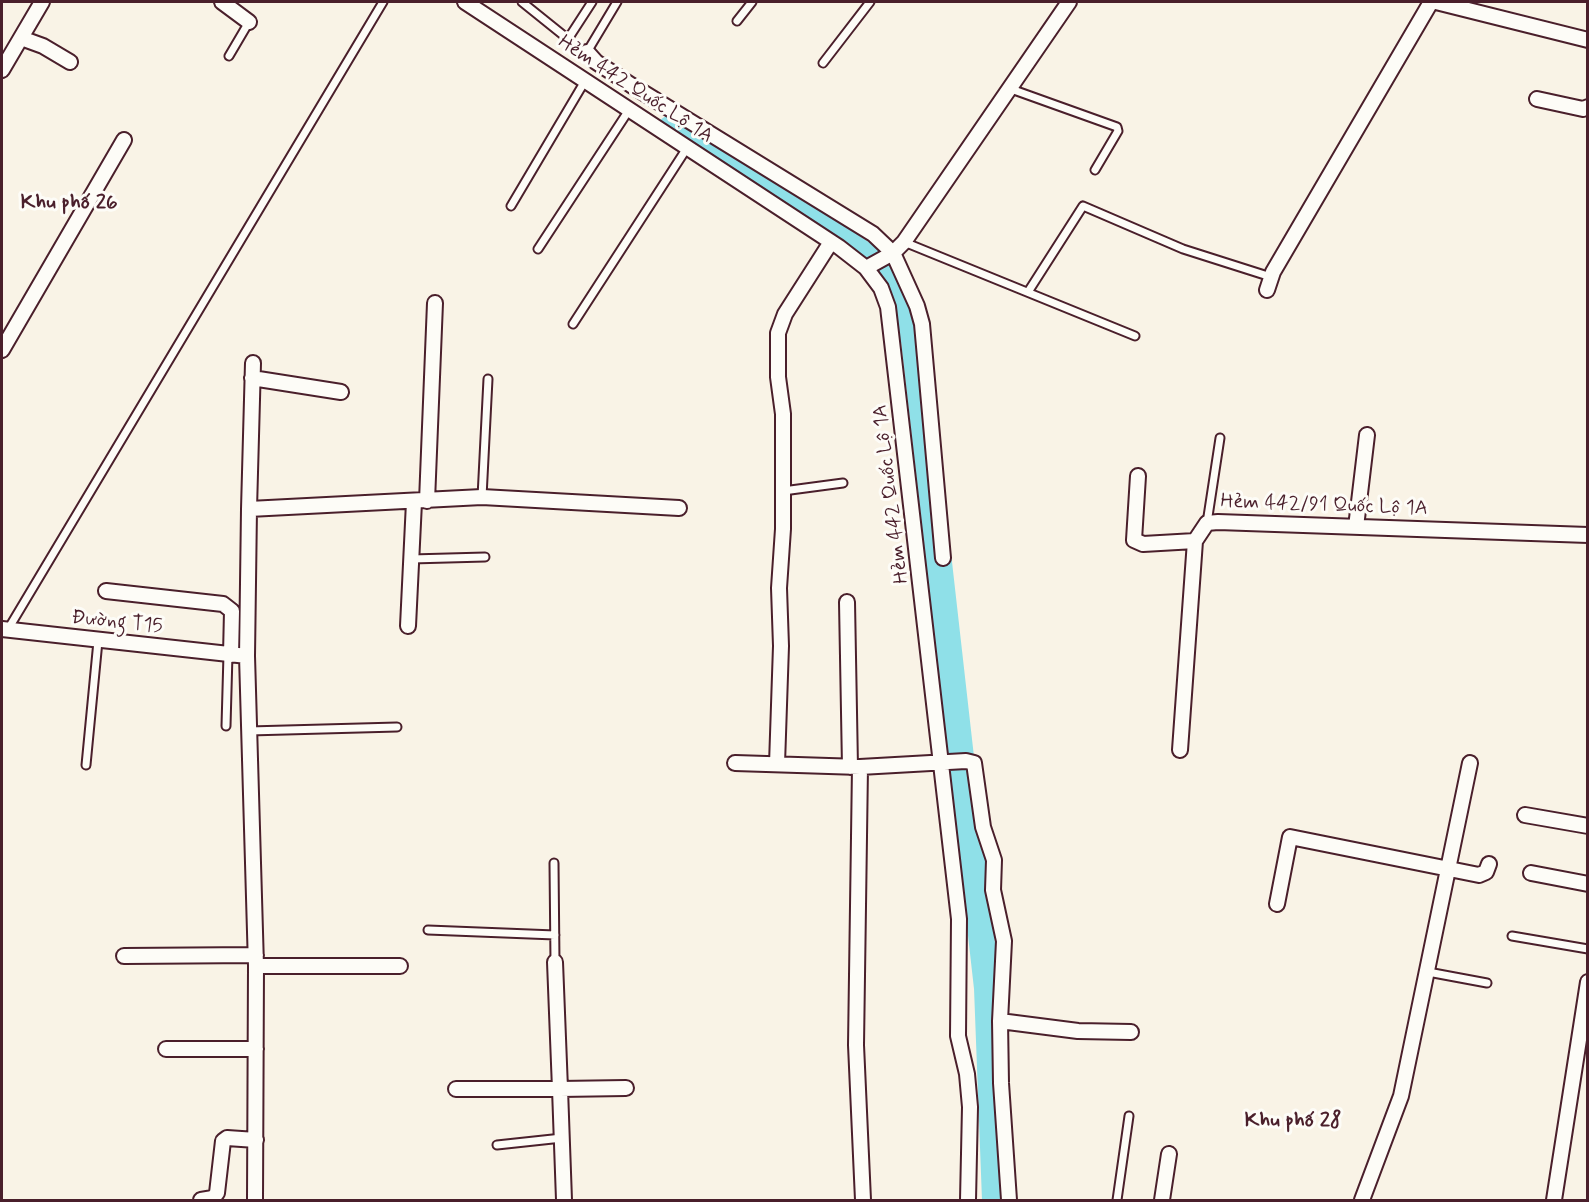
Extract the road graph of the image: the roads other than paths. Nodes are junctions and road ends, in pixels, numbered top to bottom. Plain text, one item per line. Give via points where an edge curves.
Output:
1 (42, 2) edge
2 (222, 2) edge
3 (383, 2) edge
4 (465, 2) edge
5 (522, 2) edge
6 (592, 2) edge
7 (617, 2) edge
8 (752, 2) edge
9 (870, 2) edge
10 (1069, 2) edge
11 (1431, 2) edge
12 (1436, 2) edge
13 (737, 21) dead end
14 (249, 22) joint
15 (21, 38) junction
16 (1587, 39) edge
17 (587, 52) joint
18 (229, 56) dead end
19 (70, 62) dead end
20 (823, 63) dead end
21 (2, 69) edge
22 (585, 81) junction
23 (1011, 89) junction
24 (1537, 99) dead end
25 (1587, 107) edge
26 (629, 110) junction
27 (124, 140) dead end
28 (687, 148) junction
29 (1095, 170) dead end
30 (511, 206) dead end
31 (831, 242) junction
32 (904, 242) junction
33 (538, 249) dead end
34 (893, 253) junction
35 (872, 265) junction
36 (1269, 284) joint
37 (1028, 292) junction
38 (435, 303) dead end
39 (573, 324) dead end
40 (1135, 336) dead end
41 (2, 350) edge
42 (252, 363) dead end
43 (252, 378) junction
44 (488, 379) dead end
45 (341, 392) dead end
46 (1367, 435) dead end
47 (1220, 438) dead end
48 (1138, 476) dead end
49 (843, 483) dead end
50 (783, 491) junction
51 (482, 497) junction
52 (421, 501) junction
53 (679, 508) dead end
54 (249, 509) junction
55 (1207, 523) junction
56 (1356, 527) junction
57 (1587, 535) edge
58 (1195, 541) junction
59 (485, 557) dead end
60 (943, 558) dead end
61 (411, 559) junction
62 (106, 591) dead end
63 (847, 602) dead end
64 (408, 627) dead end
65 (4, 630) edge
66 (98, 640) junction
67 (229, 655) junction
68 (247, 656) junction
69 (226, 726) dead end
70 (397, 727) dead end
71 (249, 732) junction
72 (1180, 750) dead end
73 (945, 762) junction
74 (735, 763) dead end
75 (1470, 763) dead end
76 (777, 764) junction
77 (86, 765) dead end
78 (855, 767) junction
79 (1525, 815) dead end
80 (1587, 826) edge
81 (554, 862) dead end
82 (1489, 864) dead end
83 (1446, 870) junction
84 (1531, 873) dead end
85 (1587, 884) edge
86 (1277, 904) dead end
87 (428, 930) dead end
88 (555, 935) junction
89 (1512, 936) dead end
90 (1587, 949) edge
91 (124, 956) dead end
92 (256, 961) junction
93 (555, 962) joint
94 (399, 966) dead end
95 (1428, 972) junction
96 (1587, 982) edge
97 (1487, 983) dead end
98 (1000, 1021) junction
99 (1131, 1032) dead end
100 (166, 1049) dead end
101 (256, 1049) junction
102 (626, 1088) dead end
103 (456, 1089) dead end
104 (560, 1089) junction
105 (1129, 1116) dead end
106 (562, 1138) junction
107 (256, 1140) junction
108 (496, 1145) dead end
109 (1169, 1154) dead end
110 (201, 1200) edge
111 (255, 1200) edge
112 (564, 1200) edge
113 (863, 1200) edge
114 (968, 1200) edge
115 (1008, 1200) edge
116 (1117, 1200) edge
117 (1162, 1200) edge
118 (1362, 1200) edge
119 (1554, 1200) edge

1 - 15 street
2 - 14 street
3 - 65 lane
4 - 22 street, Hẻm 442 Quốc Lộ 1A
5 - 6 lane via 568,39
7 - 17 lane
8 - 13 lane
9 - 20 lane
10 - 23 street
11 - 36 street
12 - 16 street
14 - 18 lane
15 - 19 street
15 - 21 street
17 - 34 street via 631,85 873,234
22 - 26 street, Hẻm 442 Quốc Lộ 1A
22 - 30 lane
23 - 29 lane via 1117,127
23 - 32 street
24 - 25 street
26 - 28 street, Hẻm 442 Quốc Lộ 1A
26 - 33 lane
27 - 41 street
28 - 31 street, Hẻm 442 Quốc Lộ 1A
28 - 39 lane
31 - 35 street, Hẻm 442 Quốc Lộ 1A
31 - 50 street via 785,314 778,333
32 - 34 street
32 - 37 lane
34 - 35 street
34 - 60 street via 922,324
35 - 73 street, Hẻm 442 Quốc Lộ 1A via 892,327
36 - 37 lane via 1083,206
37 - 40 lane
38 - 52 street
42 - 43 street
43 - 45 street
43 - 54 street
44 - 51 lane
46 - 56 street
47 - 55 lane
48 - 58 street via 1134,540 1143,544
49 - 50 lane
50 - 76 street
51 - 52 street
51 - 53 street
52 - 54 street
52 - 61 street
54 - 68 street
55 - 56 street, Hẻm 442/91 Quốc Lộ 1A
55 - 58 street, Hẻm 442/91 Quốc Lộ 1A
56 - 57 street, Hẻm 442/91 Quốc Lộ 1A
58 - 72 street
59 - 61 lane
61 - 64 street
62 - 67 street via 223,604 232,611
63 - 78 street
65 - 66 street, Đường T15
66 - 67 street, Đường T15
66 - 77 lane
67 - 68 street, Đường T15
67 - 69 lane
68 - 71 street
70 - 71 lane
71 - 92 street
73 - 78 street
73 - 98 street via 971,761 975,766 983,827 994,861 993,890 1004,941
73 - 114 street, Hẻm 442 Quốc Lộ 1A via 960,919 958,1036 970,1107
74 - 76 street
75 - 83 street
76 - 78 street
78 - 113 street via 856,1045
79 - 80 street
81 - 88 lane
82 - 83 street via 1479,875
83 - 86 street via 1290,837
83 - 95 street
84 - 85 street
87 - 88 lane
88 - 93 lane
89 - 90 lane
91 - 92 street
92 - 94 street
92 - 101 street
93 - 104 street
95 - 97 lane
95 - 118 street via 1401,1096
96 - 119 street
98 - 99 street via 1078,1031
98 - 115 street
100 - 101 street
101 - 107 street
102 - 104 street
103 - 104 street
104 - 106 street
105 - 116 lane
106 - 108 lane
106 - 112 street
107 - 110 street via 223,1141 217,1193
107 - 111 street
109 - 117 street

